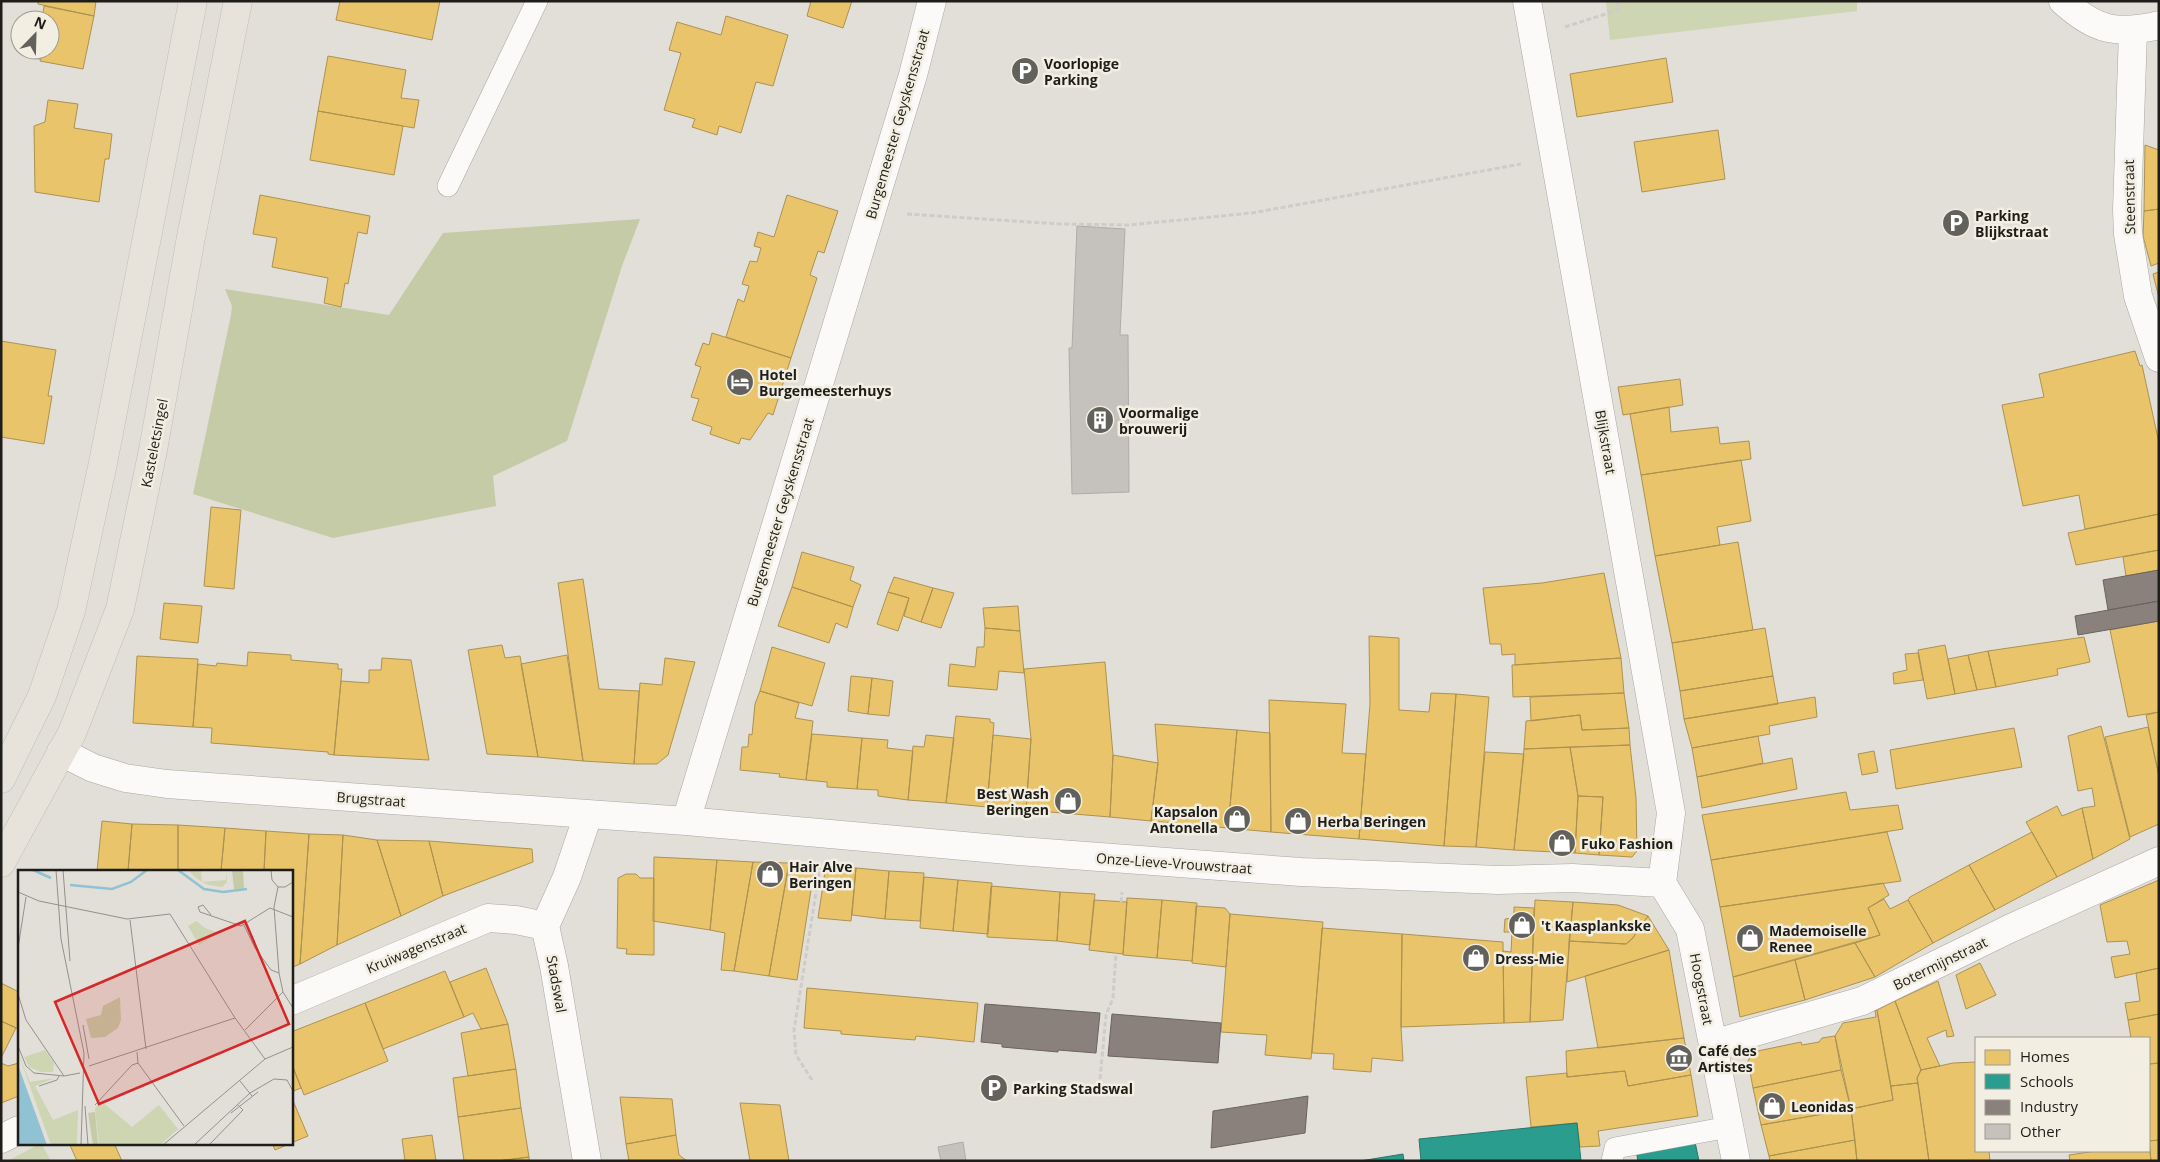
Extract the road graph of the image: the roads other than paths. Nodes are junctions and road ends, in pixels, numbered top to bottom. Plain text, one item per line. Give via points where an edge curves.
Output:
1 (193, 1) edge
2 (238, 1) edge
3 (537, 1) edge
4 (932, 1) edge
5 (1527, 1) edge
6 (2063, 1) edge
7 (2146, 28) edge
8 (448, 186) dead end
9 (2159, 358) edge
10 (61, 752) junction
11 (1, 779) edge
12 (588, 815) junction
13 (686, 821) junction
14 (2159, 861) edge
15 (1, 863) edge
16 (1662, 883) junction
17 (545, 926) junction
18 (292, 1001) edge
19 (1713, 1044) junction
20 (1729, 1127) junction
21 (18, 1130) edge
22 (1, 1139) edge
23 (587, 1161) edge
24 (1612, 1161) edge
25 (1736, 1161) edge

1 - 11 main road via 104,463 71,611 42,696
2 - 10 main road, Kasteletsingel via 120,609 72,733
3 - 8 lane
4 - 13 street, Burgemeester Geyskensstraat via 913,75
5 - 16 street, Blijkstraat via 1671,813
6 - 7 street via 2106,28
7 - 9 street, Steenstraat via 2127,210 2138,296
10 - 12 street, Brugstraat via 93,768 125,778 166,784
10 - 15 main road, Kasteletsingel
12 - 13 street, Brugstraat
12 - 17 street via 567,877
13 - 16 street, Onze-Lieve-Vrouwstraat via 1029,852 1301,872
14 - 19 street, Botermijnstraat via 1862,1001
16 - 19 street, Hoogstraat via 1690,929
17 - 18 street, Kruiwagenstraat via 488,918
17 - 23 street, Stadswal
19 - 20 street, Hoogstraat
20 - 24 lane via 1615,1148
20 - 25 street, Hoogstraat
21 - 22 street

